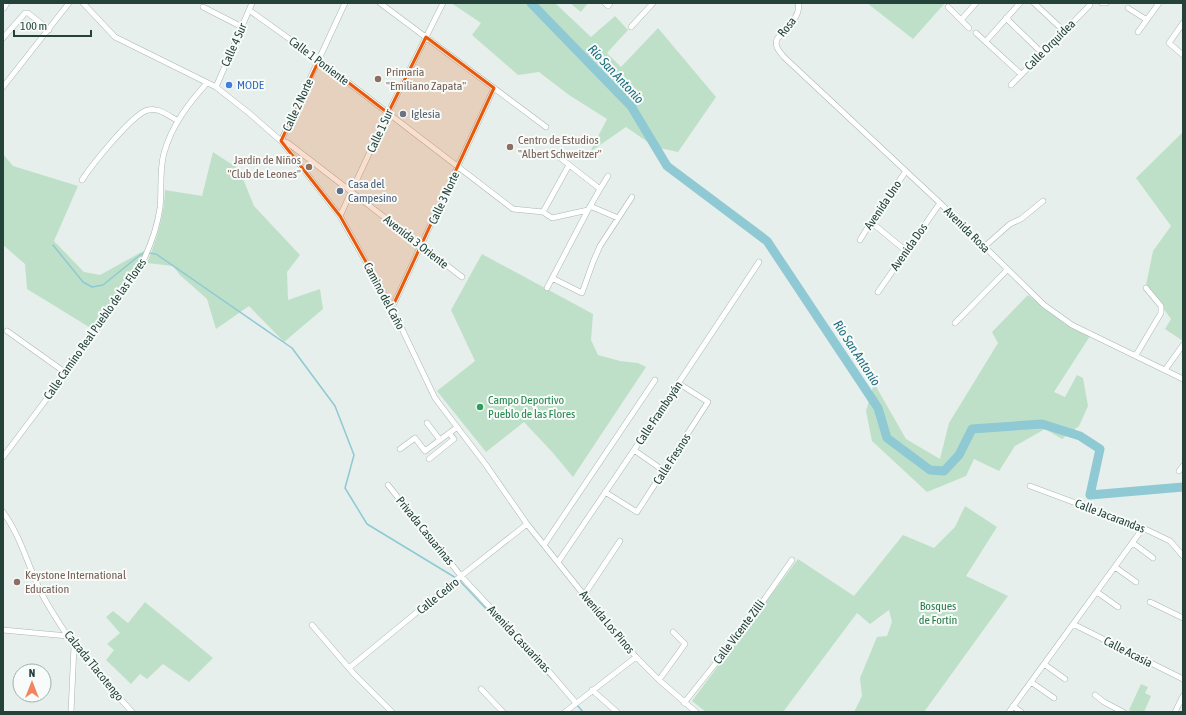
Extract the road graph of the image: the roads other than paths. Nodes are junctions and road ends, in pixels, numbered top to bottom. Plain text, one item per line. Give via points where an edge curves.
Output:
1 (70, 3) edge
2 (83, 3) edge
3 (252, 3) edge
4 (345, 3) edge
5 (380, 3) edge
6 (443, 3) edge
7 (605, 3) edge
8 (610, 3) edge
9 (653, 3) edge
10 (798, 3) edge
11 (976, 3) edge
12 (1020, 3) edge
13 (1034, 3) edge
14 (1102, 3) edge
15 (1106, 3) edge
16 (1159, 3) edge
17 (1090, 5) dead end
18 (203, 7) dead end
19 (948, 7) dead end
20 (1128, 8) dead end
21 (249, 10) junction
22 (1006, 18) junction
23 (961, 20) junction
24 (1147, 20) junction
25 (1183, 23) edge
26 (242, 27) junction
27 (631, 27) dead end
28 (969, 28) dead end
29 (49, 30) junction
30 (1064, 31) junction
31 (1138, 32) dead end
32 (976, 33) dead end
33 (426, 37) junction
34 (3, 38) edge
35 (986, 41) junction
36 (776, 46) joint
37 (1042, 53) junction
38 (1183, 55) edge
39 (319, 60) junction
40 (1021, 74) junction
41 (207, 82) junction
42 (1011, 85) dead end
43 (3, 87) edge
44 (216, 87) junction
45 (494, 88) junction
46 (388, 113) junction
47 (177, 120) junction
48 (546, 127) dead end
49 (281, 141) junction
50 (559, 157) dead end
51 (569, 165) junction
52 (458, 168) junction
53 (906, 171) junction
54 (608, 176) dead end
55 (82, 180) dead end
56 (600, 189) junction
57 (352, 192) junction
58 (632, 197) dead end
59 (1044, 201) dead end
60 (940, 204) junction
61 (589, 208) junction
62 (543, 212) junction
63 (340, 216) junction
64 (618, 218) junction
65 (871, 222) junction
66 (860, 240) dead end
67 (421, 246) junction
68 (984, 247) junction
69 (906, 251) junction
70 (759, 262) dead end
71 (1007, 270) junction
72 (462, 277) dead end
73 (552, 278) junction
74 (547, 288) dead end
75 (1146, 288) dead end
76 (878, 292) dead end
77 (392, 308) junction
78 (955, 323) dead end
79 (7, 331) dead end
80 (1183, 345) edge
81 (1136, 355) junction
82 (1165, 370) junction
83 (66, 373) junction
84 (1183, 379) edge
85 (655, 380) dead end
86 (678, 383) junction
87 (427, 423) dead end
88 (456, 428) junction
89 (449, 433) junction
90 (440, 440) junction
91 (400, 449) dead end
92 (634, 450) junction
93 (3, 457) edge
94 (429, 459) dead end
95 (1183, 466) edge
96 (664, 471) junction
97 (1179, 471) dead end
98 (388, 485) dead end
99 (1030, 486) dead end
100 (605, 492) junction
101 (3, 512) edge
102 (527, 524) junction
103 (1143, 528) junction
104 (620, 541) dead end
105 (1133, 543) junction
106 (544, 545) junction
107 (1183, 556) edge
108 (1153, 558) dead end
109 (792, 560) dead end
110 (558, 562) junction
111 (1115, 567) junction
112 (461, 576) junction
113 (1136, 582) dead end
114 (1097, 592) junction
115 (584, 596) junction
116 (1150, 602) dead end
117 (1118, 607) dead end
118 (1183, 618) edge
119 (1073, 624) junction
120 (312, 626) dead end
121 (3, 630) edge
122 (673, 632) dead end
123 (68, 636) junction
124 (74, 646) junction
125 (636, 657) junction
126 (1044, 664) junction
127 (349, 668) junction
128 (1065, 679) dead end
129 (659, 680) junction
130 (1183, 680) edge
131 (1031, 682) junction
132 (481, 689) dead end
133 (592, 690) junction
134 (1095, 695) dead end
135 (1183, 696) edge
136 (1054, 698) dead end
137 (576, 702) junction
138 (684, 703) junction
139 (1013, 706) junction
140 (693, 711) edge
141 (71, 712) edge
142 (132, 712) edge
143 (392, 712) edge
144 (502, 712) edge
145 (565, 712) edge
146 (618, 712) edge
147 (1008, 712) edge
148 (1021, 712) edge
149 (1123, 712) edge
150 (1175, 712) edge

1 - 29 street
2 - 41 street, Camino del Caño via 115,37
3 - 21 street, Calle 4 Sur
4 - 39 street, Calle 2 Norte
5 - 33 street
6 - 33 street, Calle 1 Sur
7 - 8 street via 608,6
9 - 27 street
10 - 36 street, Rosa via 797,15 777,38
11 - 23 street
12 - 22 street
13 - 30 street
14 - 15 street
16 - 24 street
17 - 30 street, Calle Orquídea
18 - 26 street
19 - 23 street
20 - 24 street
21 - 26 street, Calle 4 Sur
21 - 39 street, Calle 1 Poniente
22 - 35 street
22 - 37 street
23 - 28 street
24 - 31 street
25 - 38 street via 1169,43
26 - 44 street, Calle 4 Sur
29 - 34 street via 25,13
29 - 43 street
30 - 37 street, Calle Orquídea
32 - 35 street
33 - 45 street
33 - 46 street, Calle 1 Sur
35 - 40 street
36 - 53 street, Avenida Rosa via 785,58
37 - 40 street, Calle Orquídea
39 - 46 street, Calle 1 Poniente
39 - 49 street, Calle 2 Norte
40 - 42 street, Calle Orquídea
41 - 44 street, Camino del Caño
41 - 47 street, Calle Camino Real Pueblo de las Flores
44 - 49 street, Camino del Caño
45 - 48 street
45 - 52 street, Calle 3 Norte
46 - 52 street, Calle 1 Poniente
46 - 57 street, Calle 1 Sur
47 - 55 street via 155,110 148,110 136,117 92,165
47 - 83 street, Calle Camino Real Pueblo de las Flores via 163,158 160,208 151,244 142,263
49 - 57 street, Avenida 3 Oriente via 288,143
49 - 63 street, Camino del Caño
50 - 51 street
51 - 56 street
51 - 62 street
52 - 62 street, Calle 1 Poniente via 513,209
52 - 67 street, Calle 3 Norte
53 - 60 street, Avenida Rosa
53 - 65 street, Avenida Uno
54 - 56 street
56 - 61 street
57 - 63 street, Calle 1 Sur
57 - 67 street, Avenida 3 Oriente
58 - 64 street
59 - 68 street via 1010,224
60 - 68 street, Avenida Rosa
60 - 69 street, Avenida Dos
61 - 62 street via 552,218
61 - 64 street
61 - 73 street
63 - 77 street, Camino del Caño
64 - 73 street via 600,246 582,293
65 - 66 street, Avenida Uno
65 - 69 street
67 - 72 street, Avenida 3 Oriente
67 - 77 street, Calle 3 Norte
68 - 71 street, Avenida Rosa
69 - 76 street, Avenida Dos
70 - 86 street, Calle Framboyán
71 - 78 street
71 - 81 street, Avenida Rosa via 1044,305 1072,325
73 - 74 street
75 - 81 street via 1161,306 1161,313
77 - 88 street, Camino del Caño via 435,398
79 - 83 street
80 - 82 street
81 - 82 street, Avenida Rosa
82 - 84 street, Avenida Rosa
83 - 93 street, Calle Camino Real Pueblo de las Flores
85 - 106 street
86 - 92 street, Calle Framboyán
86 - 96 street, Calle Fresnos via 708,402
87 - 90 street
88 - 89 street
88 - 102 street, Camino del Caño via 486,465
89 - 90 street
89 - 94 street via 454,439
90 - 91 street via 426,451 415,438
92 - 96 street
92 - 100 street, Calle Framboyán
95 - 97 street
96 - 100 street, Calle Fresnos via 637,512
98 - 112 street, Privada Casuarinas
99 - 103 street, Calle Jacarandas
100 - 110 street, Calle Framboyán
101 - 123 street, Calzada Tlacotengo via 13,526 43,595
102 - 106 street, Avenida Los Pinos
102 - 112 street, Calle Cedro
103 - 105 street
103 - 107 street, Calle Jacarandas via 1170,541
104 - 115 street
105 - 108 street
105 - 111 street
106 - 110 street, Avenida Los Pinos
109 - 138 street, Calle Vicente Zilli via 747,624
110 - 115 street, Avenida Los Pinos
111 - 113 street
111 - 114 street
112 - 127 street, Calle Cedro
112 - 137 street, Avenida Casuarinas
114 - 117 street
114 - 119 street
115 - 125 street, Avenida Los Pinos
116 - 118 street
119 - 126 street
119 - 130 street, Calle Acasia
120 - 127 street
121 - 123 street
122 - 129 street via 684,642 684,646
123 - 124 street, Calzada Tlacotengo
124 - 141 street
124 - 142 street, Calzada Tlacotengo
125 - 129 street, Avenida Los Pinos
125 - 133 street
126 - 128 street
126 - 131 street
127 - 143 street
129 - 138 street, Avenida Los Pinos
131 - 136 street
131 - 139 street
132 - 144 street
133 - 137 street
133 - 146 street
134 - 149 street
135 - 150 street
137 - 145 street
138 - 140 street, Avenida Los Pinos
139 - 147 street
139 - 148 street

